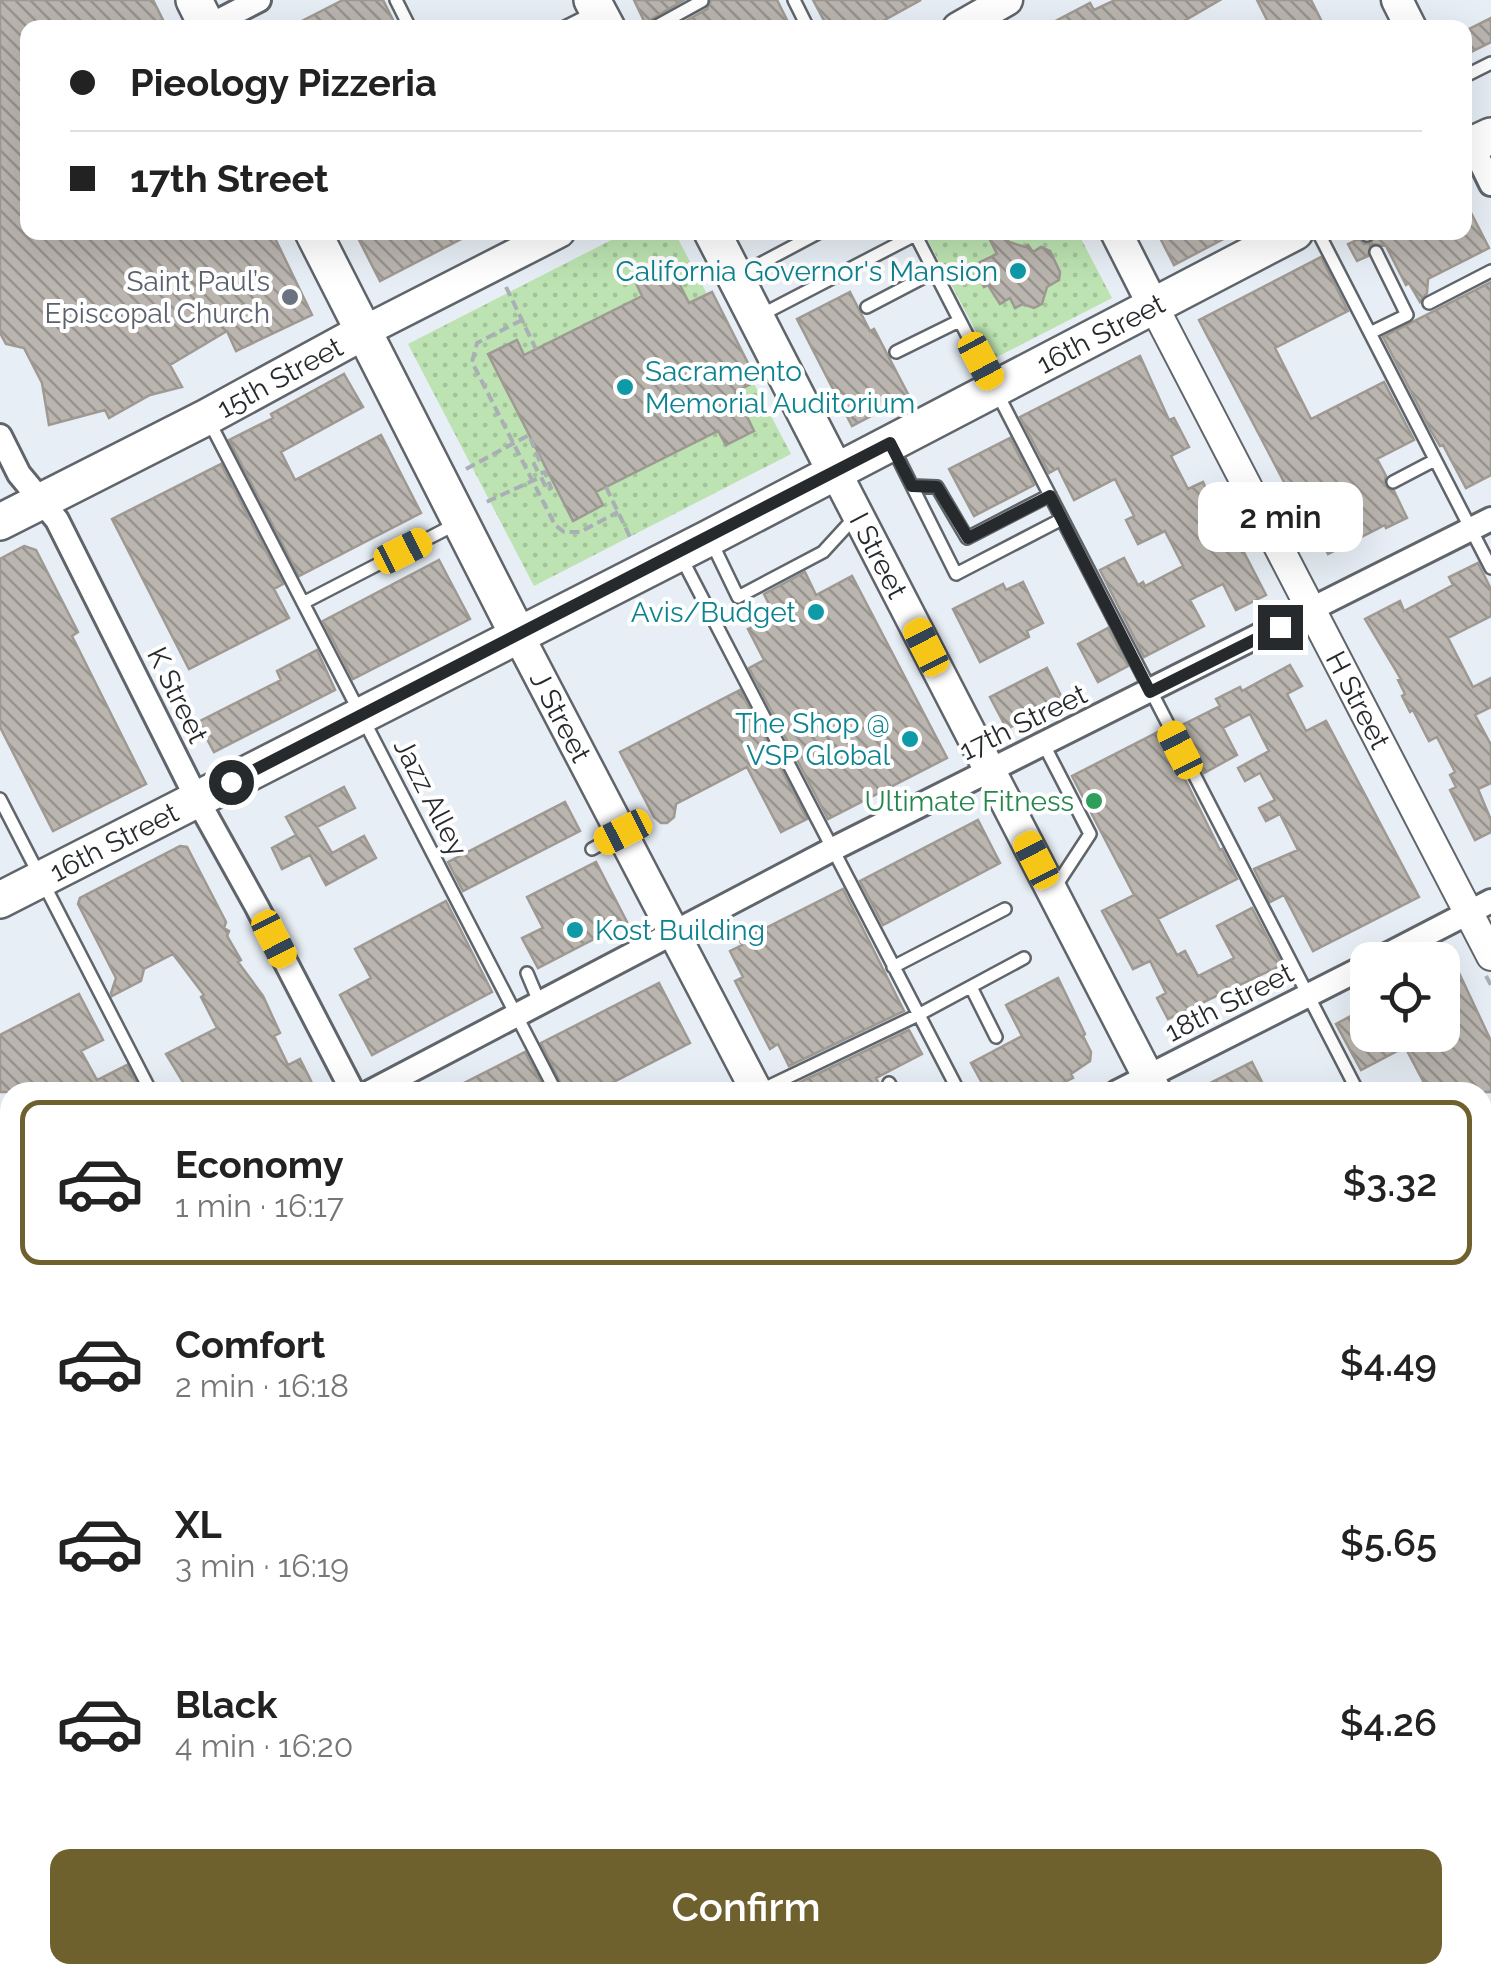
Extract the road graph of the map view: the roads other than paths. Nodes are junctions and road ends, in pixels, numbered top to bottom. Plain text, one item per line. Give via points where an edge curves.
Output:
1 (259, 0) edge
2 (702, 1) edge
3 (1003, 8) edge
4 (221, 20) edge
5 (668, 20) edge
6 (976, 20) edge
7 (1473, 140) edge
8 (1491, 184) edge
9 (318, 240) edge
10 (538, 240) edge
11 (716, 240) edge
12 (805, 240) edge
13 (904, 240) edge
14 (918, 240) edge
15 (1120, 240) edge
16 (1280, 240) edge
17 (1322, 240) edge
18 (1376, 252) dead end
19 (934, 272) junction
20 (1491, 272) edge
21 (735, 277) junction
22 (1429, 303) dead end
23 (1154, 305) junction
24 (867, 307) dead end
25 (756, 317) junction
26 (960, 321) junction
27 (363, 332) junction
28 (1370, 333) junction
29 (896, 352) dead end
30 (995, 388) junction
31 (207, 417) junction
32 (0, 436) edge
33 (890, 443) junction
34 (1435, 460) junction
35 (836, 471) junction
36 (1393, 482) dead end
37 (912, 486) junction
38 (1050, 496) junction
39 (42, 500) junction
40 (472, 512) junction
41 (858, 514) junction
42 (1062, 519) junction
43 (0, 522) edge
44 (1481, 524) edge
45 (694, 545) junction
46 (1491, 568) edge
47 (303, 603) junction
48 (1310, 611) junction
49 (518, 635) junction
50 (1150, 692) junction
51 (361, 716) junction
52 (1044, 745) junction
53 (990, 772) junction
54 (0, 799) edge
55 (197, 800) junction
56 (623, 832) junction
57 (592, 849) dead end
58 (833, 849) junction
59 (41, 879) junction
60 (1052, 891) junction
61 (0, 900) edge
62 (1480, 907) edge
63 (1005, 910) dead end
64 (674, 932) junction
65 (1412, 942) edge
66 (1491, 956) edge
67 (1024, 958) dead end
68 (893, 967) junction
69 (527, 973) dead end
70 (1350, 974) edge
71 (971, 986) junction
72 (1308, 995) junction
73 (540, 1004) junction
74 (918, 1016) junction
75 (516, 1018) junction
76 (996, 1037) dead end
77 (146, 1082) edge
78 (347, 1082) edge
79 (390, 1082) edge
80 (551, 1082) edge
81 (752, 1082) edge
82 (778, 1082) edge
83 (953, 1082) edge
84 (1150, 1082) edge
85 (1157, 1082) edge
86 (1353, 1082) edge

1 - 4 street
2 - 5 lane
3 - 6 main road
7 - 8 street
9 - 27 main road, J Street
10 - 27 main road, 15th Street
11 - 21 main road, I Street
12 - 21 lane
13 - 25 lane
14 - 19 lane
15 - 23 main road, H Street
16 - 23 main road, 16th Street
17 - 28 lane
18 - 28 lane via 1407,314
19 - 24 lane
19 - 26 lane
20 - 22 lane
21 - 25 main road, I Street
23 - 30 main road, 16th Street
23 - 48 street, H Street
25 - 35 main road, I Street
26 - 29 lane
26 - 30 lane
27 - 31 main road, 15th Street
27 - 40 main road, J Street
28 - 34 lane
30 - 33 main road, 16th Street
30 - 38 lane
31 - 39 main road, 15th Street
31 - 47 lane, Jazz Alley
32 - 39 street, K Street
33 - 35 main road, 16th Street
33 - 37 lane
34 - 36 lane
34 - 44 lane
35 - 41 main road, I Street
35 - 45 main road, 16th Street
37 - 38 lane via 937,487 968,538
37 - 42 lane via 956,574
38 - 42 lane
39 - 43 main road, 15th Street
39 - 55 street, K Street via 58,520
40 - 47 lane
40 - 49 main road, J Street
41 - 45 lane via 822,552 738,596
41 - 53 main road, I Street
42 - 50 lane
44 - 46 lane
44 - 48 street, 17th Street
45 - 49 main road, 16th Street
45 - 58 lane
47 - 51 lane, Jazz Alley
48 - 50 street, 17th Street
48 - 62 street, H Street
49 - 51 main road, 16th Street
49 - 56 main road, J Street
50 - 52 street, 17th Street
50 - 72 lane
51 - 55 main road, 16th Street
51 - 75 lane, Jazz Alley
52 - 53 street, 17th Street
52 - 60 lane via 1090,834
53 - 58 street, 17th Street
53 - 60 main road, I Street
54 - 59 lane
55 - 59 main road, 16th Street
55 - 78 street, K Street
56 - 57 lane
56 - 64 main road, J Street
58 - 64 street, 17th Street
58 - 68 lane
59 - 61 main road, 16th Street
59 - 77 lane
60 - 84 main road, I Street
62 - 65 street
62 - 66 street, H Street
63 - 68 lane
64 - 73 street, 17th Street
64 - 81 main road, J Street
67 - 71 lane
68 - 74 lane
69 - 73 lane
70 - 72 street, 18th Street
71 - 74 lane
71 - 76 lane
72 - 85 street, 18th Street
72 - 86 lane
73 - 75 street, 17th Street
74 - 82 lane
74 - 83 lane
75 - 79 street, 17th Street
75 - 80 lane, Jazz Alley

